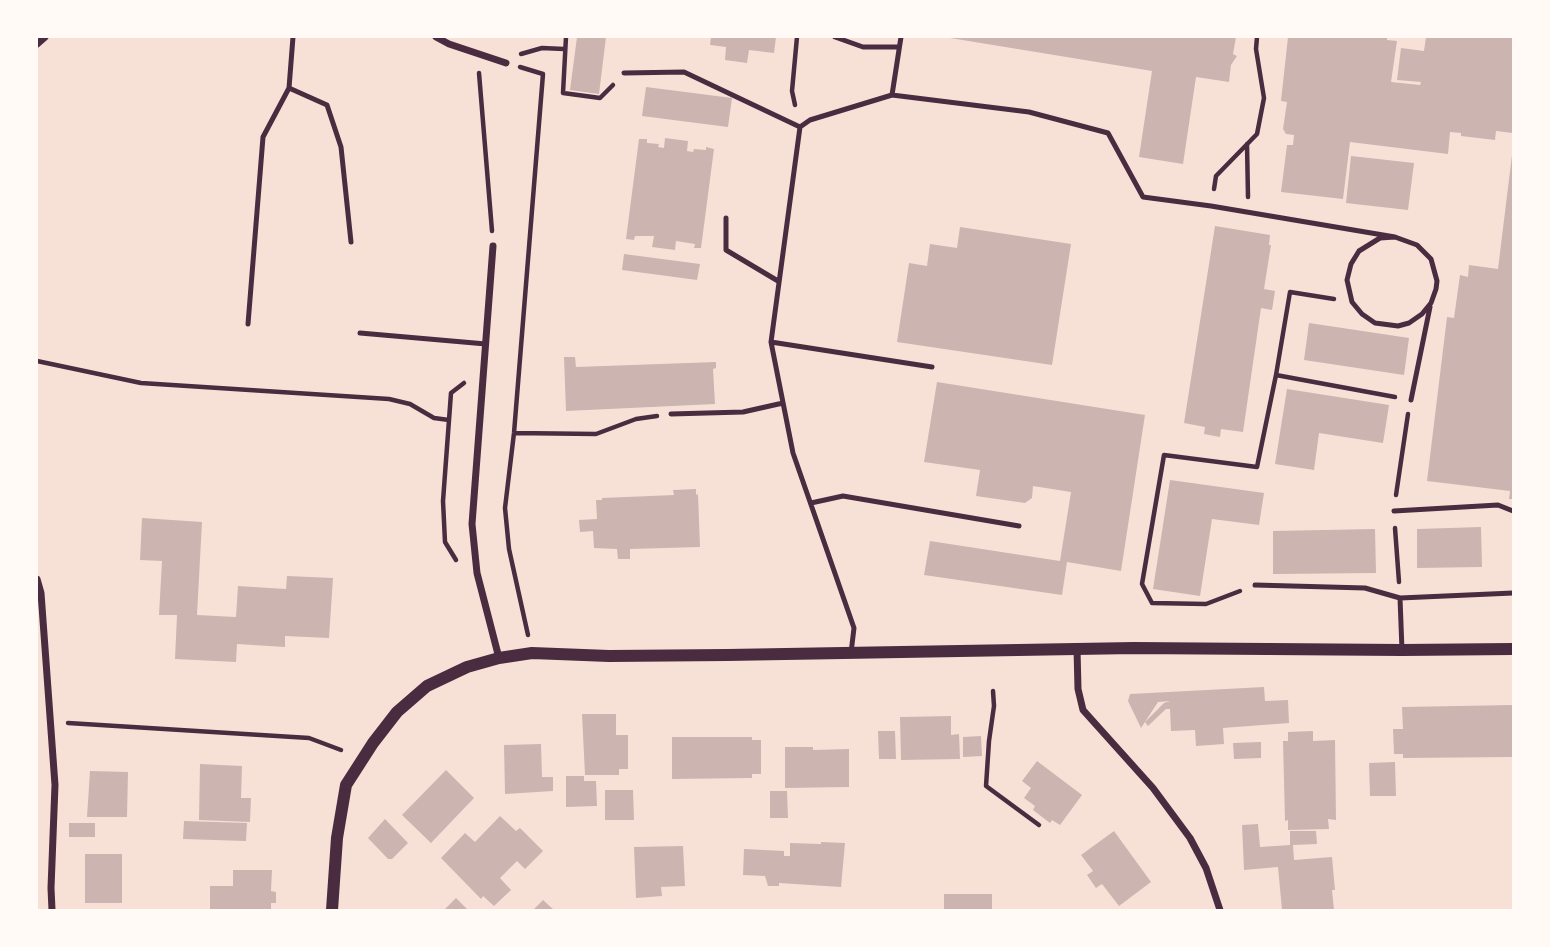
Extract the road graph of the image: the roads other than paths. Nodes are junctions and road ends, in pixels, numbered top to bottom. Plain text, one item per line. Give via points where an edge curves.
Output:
1 (46, 37) edge
2 (292, 37) edge
3 (436, 37) edge
4 (835, 37) edge
5 (901, 37) edge
6 (37, 44) edge
7 (899, 47) junction
8 (506, 62) road end
9 (624, 73) dead end
10 (289, 88) junction
11 (892, 95) junction
12 (800, 127) junction
13 (726, 218) dead end
14 (1395, 237) junction
15 (351, 242) dead end
16 (493, 246) road end
17 (778, 281) junction
18 (1431, 303) junction
19 (248, 324) dead end
20 (360, 333) dead end
21 (771, 342) junction
22 (486, 344) junction
23 (932, 367) dead end
24 (1410, 400) road end
25 (783, 403) junction
26 (671, 414) dead end
27 (811, 503) junction
28 (1394, 511) road end
29 (1513, 511) edge
30 (1019, 526) dead end
31 (37, 579) edge
32 (1255, 585) road end
33 (1513, 593) edge
34 (1400, 598) junction
35 (1077, 649) junction
36 (1513, 649) edge
37 (1402, 650) junction
38 (851, 654) junction
39 (499, 658) junction
40 (52, 910) edge
41 (332, 910) edge
42 (1220, 910) edge

1 - 6 street
2 - 10 lane
3 - 8 street
4 - 7 lane via 863,47
5 - 7 lane
7 - 11 lane
9 - 12 lane via 684,72
10 - 15 lane via 327,106 341,146
10 - 19 lane via 263,137
11 - 12 lane
11 - 14 lane via 1029,112 1108,133 1143,197
12 - 17 lane
13 - 17 lane via 726,250
14 - 18 lane via 1417,244 1431,259 1437,281
14 - 18 lane via 1366,245 1351,264 1347,280 1352,302 1375,323 1398,326 1422,314
16 - 22 street
17 - 21 lane
18 - 24 lane
20 - 22 lane
21 - 23 lane
21 - 25 lane
22 - 39 street via 472,524 477,573
25 - 26 lane via 743,412
25 - 27 lane via 793,453
27 - 30 lane via 843,496
27 - 38 lane via 853,628
28 - 29 lane via 1498,505
31 - 40 street via 55,785
32 - 34 lane via 1365,587
33 - 34 lane
34 - 37 lane
35 - 37 street
35 - 38 street
35 - 42 street via 1083,710 1153,788 1190,838
36 - 37 street
38 - 39 street via 532,653
39 - 41 street via 427,686 373,743 346,785

